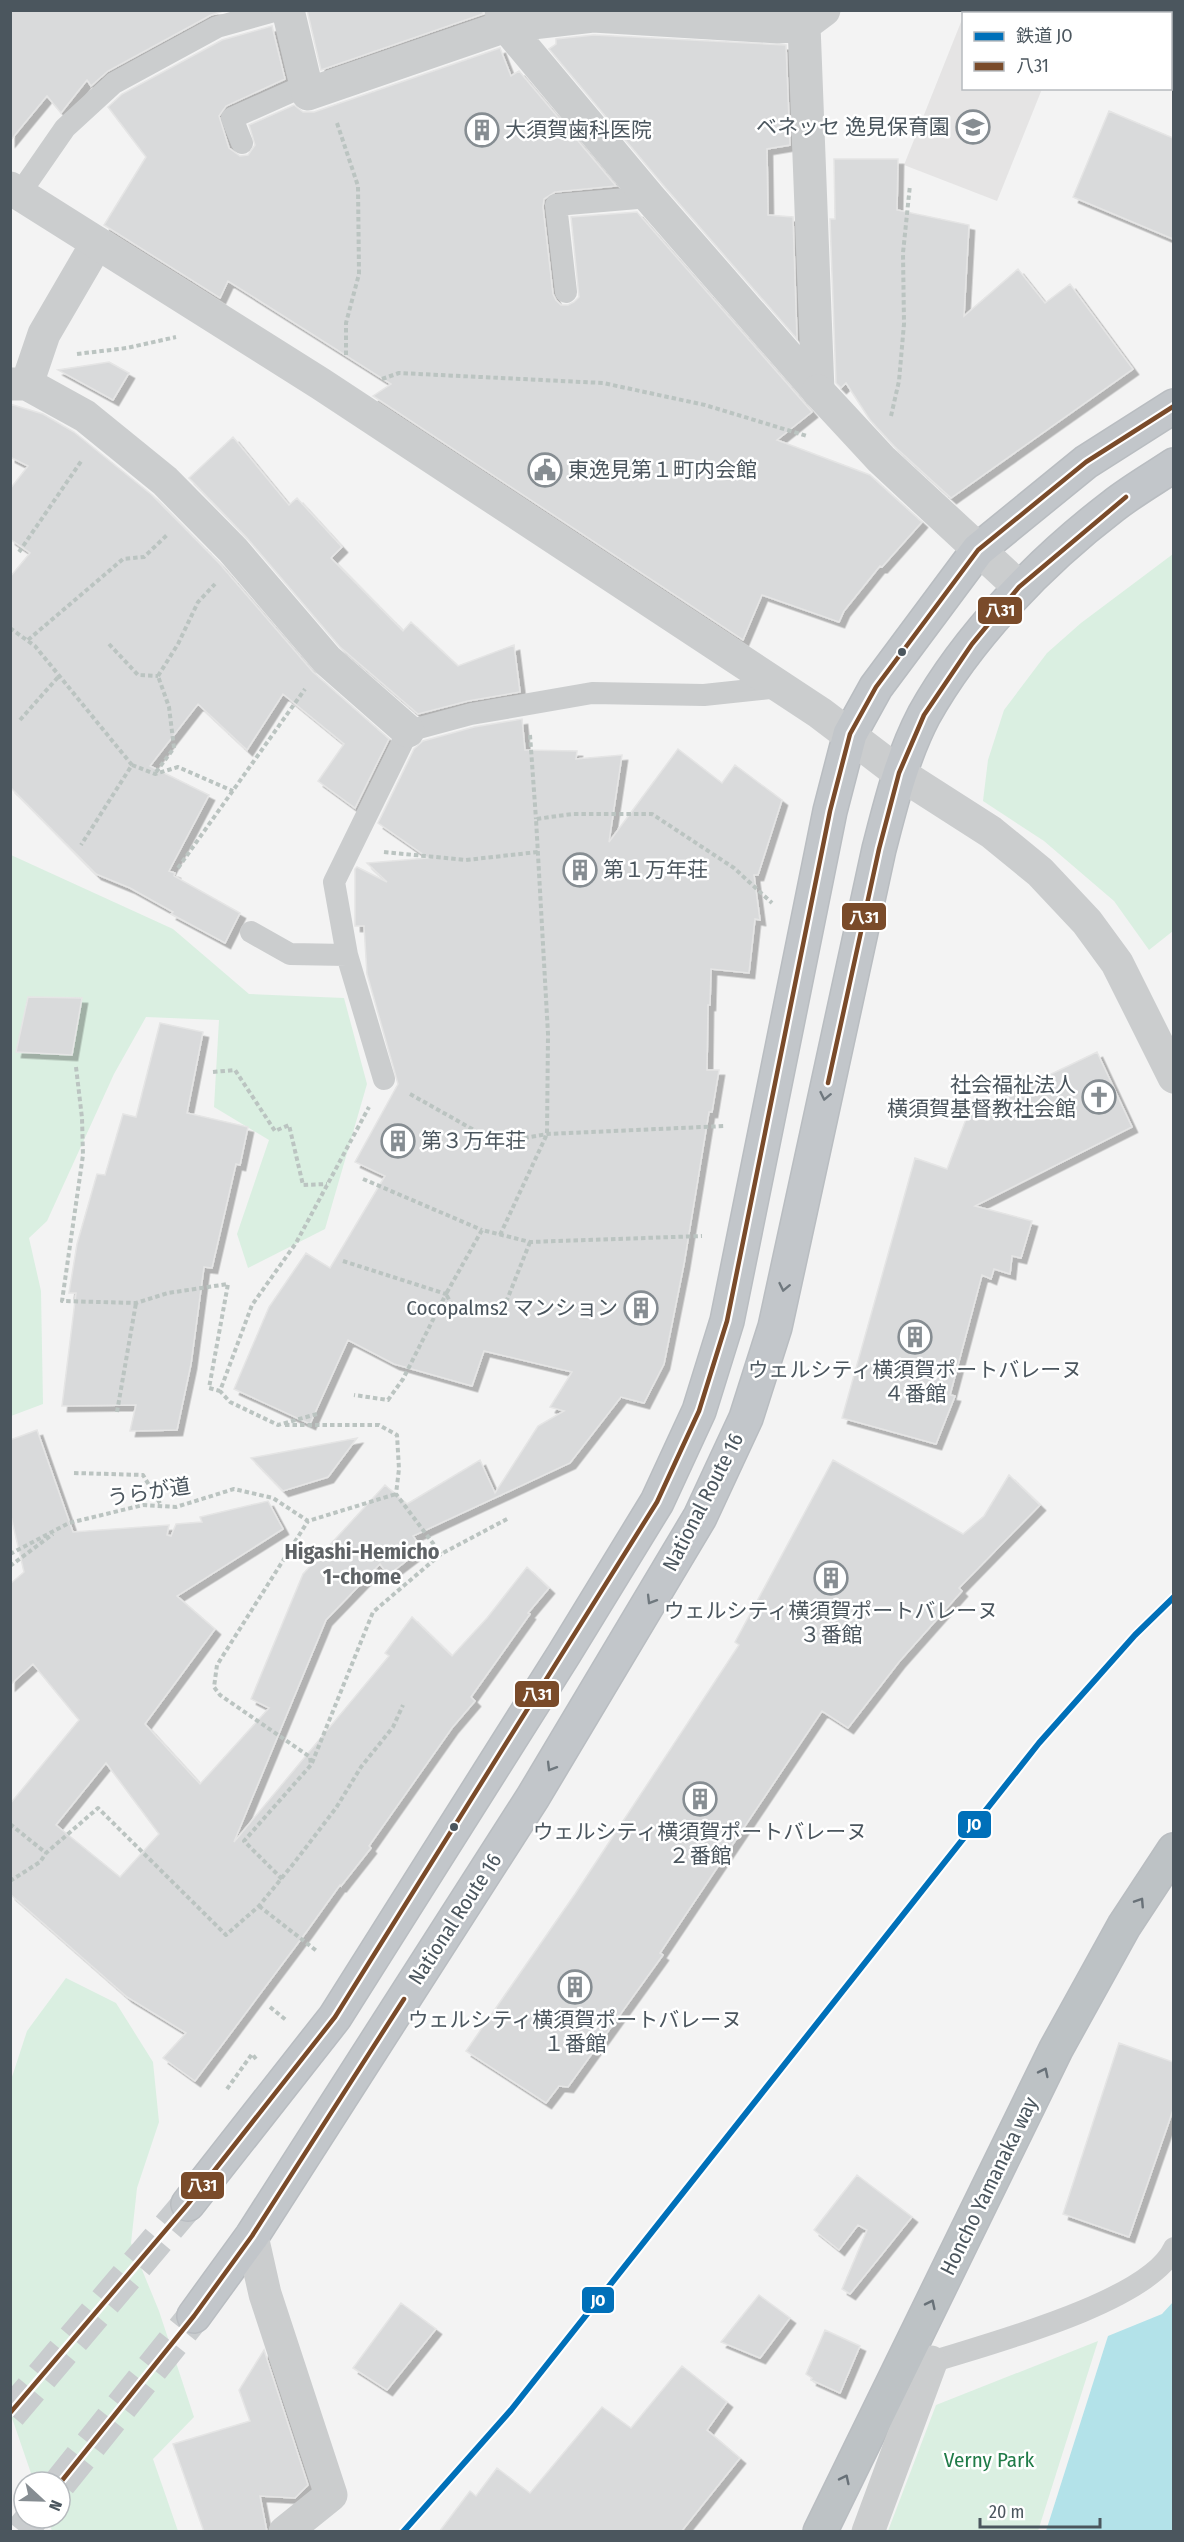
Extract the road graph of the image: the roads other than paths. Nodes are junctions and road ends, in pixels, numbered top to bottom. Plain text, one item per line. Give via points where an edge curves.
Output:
1 (279, 10) edge
2 (288, 10) edge
3 (503, 18) edge
4 (795, 18) edge
5 (315, 86) junction
6 (242, 143) dead end
7 (16, 191) edge
8 (649, 197) junction
9 (97, 243) junction
10 (566, 292) dead end
11 (25, 376) edge
12 (818, 391) junction
13 (1173, 406) edge
14 (1173, 465) edge
15 (978, 549) junction
16 (1019, 587) junction
17 (779, 687) junction
18 (408, 731) junction
19 (850, 734) junction
20 (899, 773) junction
21 (250, 932) dead end
22 (347, 955) junction
23 (1173, 1077) edge
24 (384, 1079) road end
25 (1173, 1850) edge
26 (1173, 1891) edge
27 (188, 2204) tunnel mouth
28 (252, 2236) junction
29 (1173, 2248) edge
30 (194, 2316) tunnel mouth
31 (931, 2362) joint
32 (285, 2532) edge
33 (820, 2532) edge
34 (845, 2532) edge
35 (868, 2532) edge

1 - 7 lane via 217,27 114,83 65,128
2 - 5 street
3 - 4 street
3 - 5 street
3 - 8 street
4 - 12 street
5 - 6 lane via 232,118
7 - 9 street
8 - 10 lane via 556,205
8 - 12 street
9 - 11 street via 44,334
9 - 17 street via 328,389
11 - 18 street via 85,416 165,481 239,557 327,660
12 - 15 street via 881,459
13 - 15 highway, National Route 16 via 1086,462
14 - 16 highway, National Route 16 via 1113,506
15 - 16 street
15 - 19 highway, National Route 16 via 876,687
16 - 20 highway, National Route 16 via 972,644 924,715
17 - 18 lane via 704,695 592,693 471,714
17 - 19 street
18 - 22 lane via 334,882
19 - 20 street
19 - 27 highway, National Route 16 via 830,812 727,1321 699,1411 657,1502 335,2017
20 - 23 street via 991,832 1040,872 1087,922 1117,963
20 -> 28 highway, National Route 16 via 775,1328 746,1418 700,1517 533,1797
21 - 22 lane via 290,954
22 - 24 lane
33 -> 25 highway, Honcho Yamanaka way via 1056,2049 1124,1926
26 - 34 highway, Honcho Yamanaka way via 1143,1935 1074,2060
28 - 30 highway, National Route 16
28 - 32 street via 265,2294 331,2495
29 - 31 lane via 1164,2264 1121,2294 1052,2322
31 - 35 street

